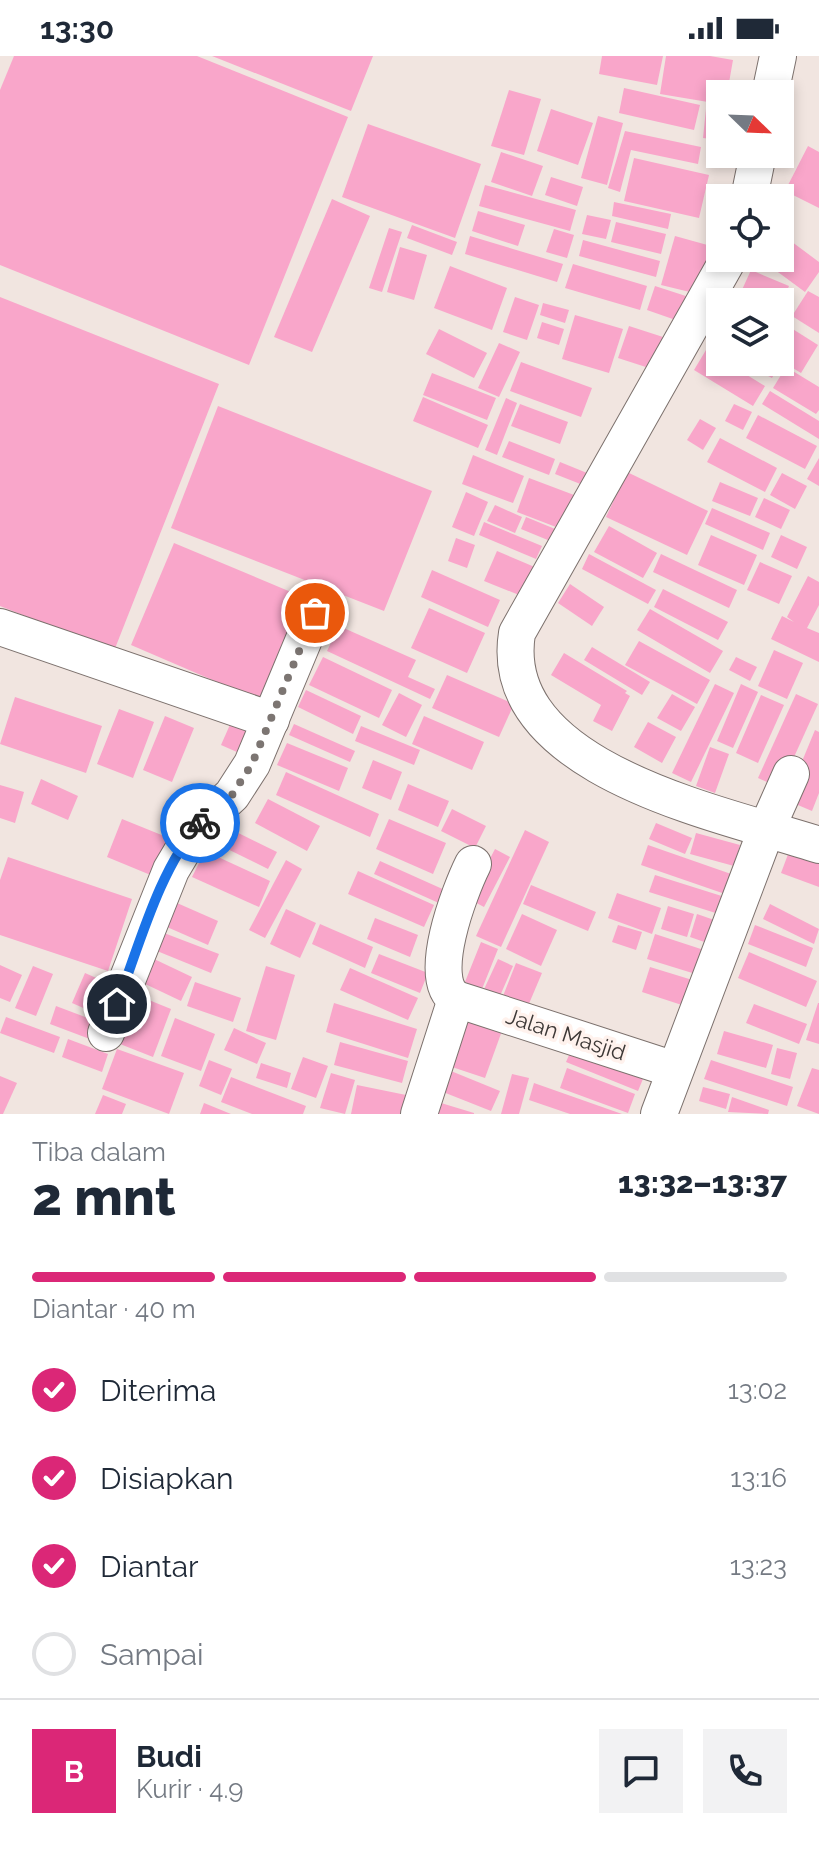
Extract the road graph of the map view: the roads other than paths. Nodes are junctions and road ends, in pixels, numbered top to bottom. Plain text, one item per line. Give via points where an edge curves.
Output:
1 (778, 56) edge
2 (773, 80) edge
3 (721, 272) edge
4 (315, 613) dead end
5 (0, 627) edge
6 (271, 720) junction
7 (791, 774) dead end
8 (767, 828) junction
9 (819, 845) edge
10 (473, 864) dead end
11 (456, 999) junction
12 (106, 1033) dead end
13 (675, 1070) junction
14 (419, 1114) edge
15 (659, 1114) edge

1 - 2 street
3 - 8 street via 517,633 516,668 532,705 557,736 611,773 689,806
4 - 6 street
5 - 6 street
6 - 12 street via 241,785 196,828 171,870
7 - 8 street
8 - 9 street
8 - 13 street
10 - 11 street via 451,923 445,957 446,989
11 - 13 street, Jalan Masjid
11 - 14 street
13 - 15 street

